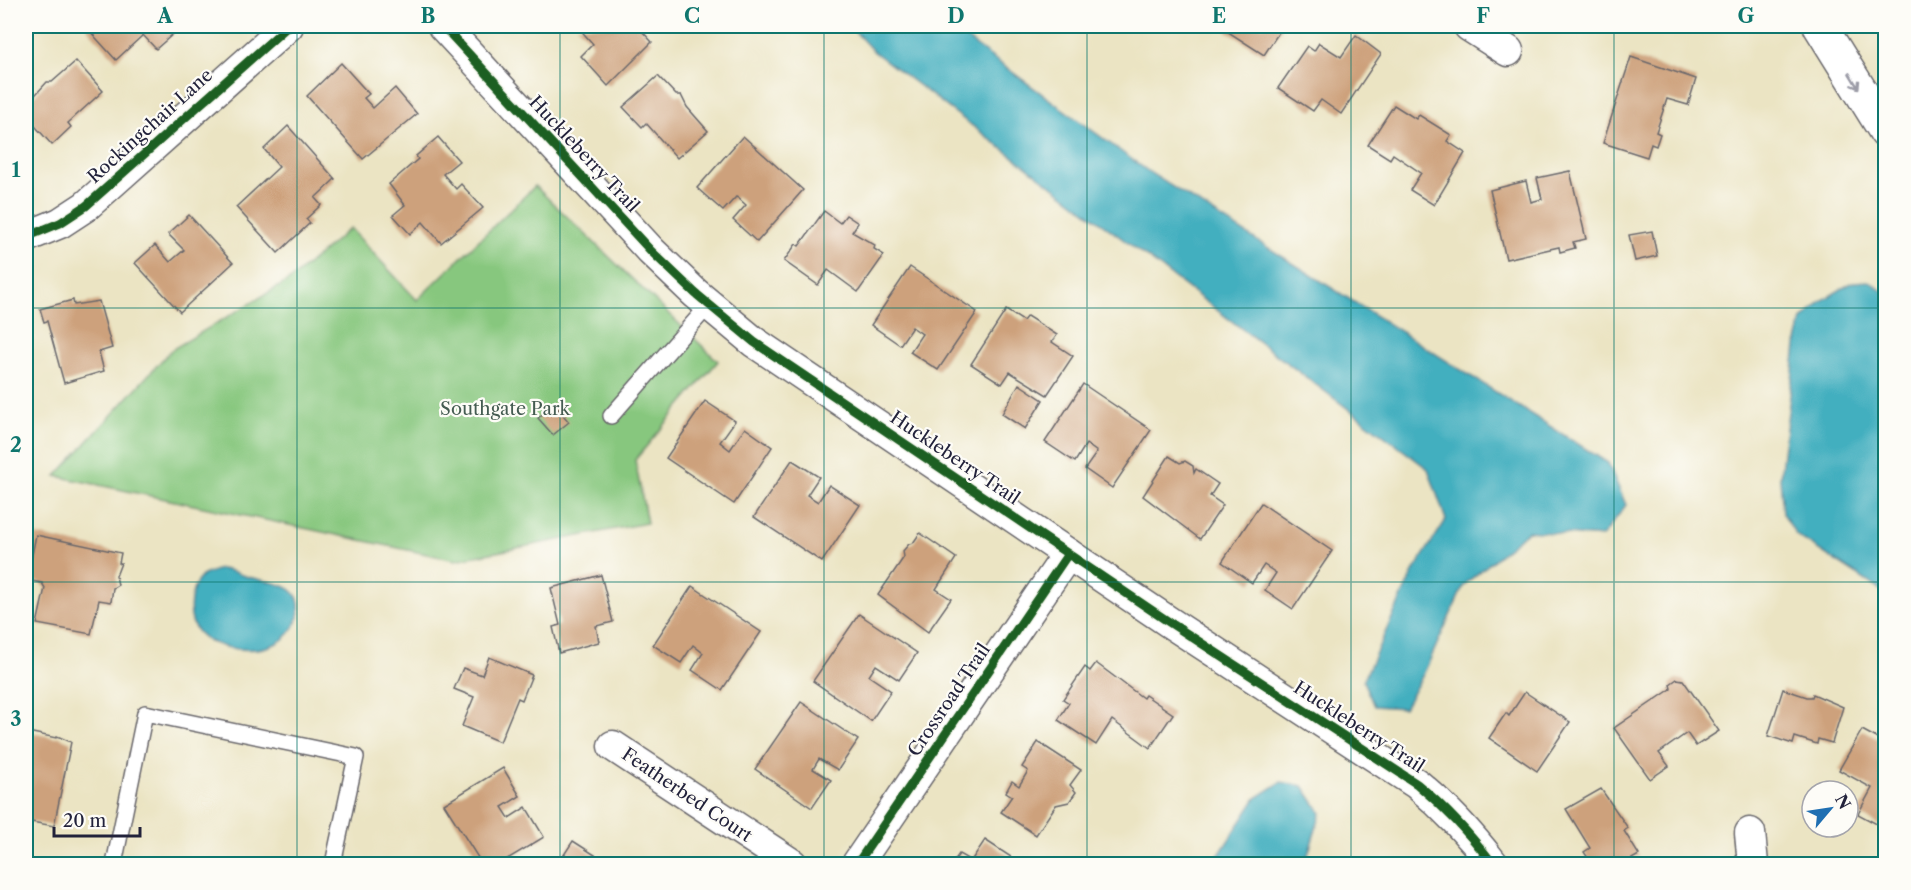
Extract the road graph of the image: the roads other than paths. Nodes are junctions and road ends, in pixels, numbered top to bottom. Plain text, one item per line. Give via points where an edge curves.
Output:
1 (288, 26) edge
2 (442, 26) edge
3 (1469, 26) edge
4 (1820, 26) edge
5 (1508, 51) dead end
6 (1886, 132) edge
7 (26, 237) edge
8 (709, 305) junction
9 (611, 416) dead end
10 (1068, 554) junction
11 (613, 746) dead end
12 (1750, 833) dead end
13 (114, 864) edge
14 (333, 864) edge
15 (792, 864) edge
16 (857, 864) edge
17 (1492, 864) edge
18 (1753, 864) edge

1 - 7 street, Rockingchair Lane via 86,206 60,223
2 - 8 street, Huckleberry Trail via 651,251
3 - 5 street
4 -> 6 highway
8 - 9 lane
8 - 10 street, Huckleberry Trail via 754,342
10 - 16 street, Crossroad Trail
10 - 17 street, Huckleberry Trail via 1417,784 1471,835
11 - 15 street, Featherbed Court
12 - 18 street
13 - 14 lane via 145,713 356,757

